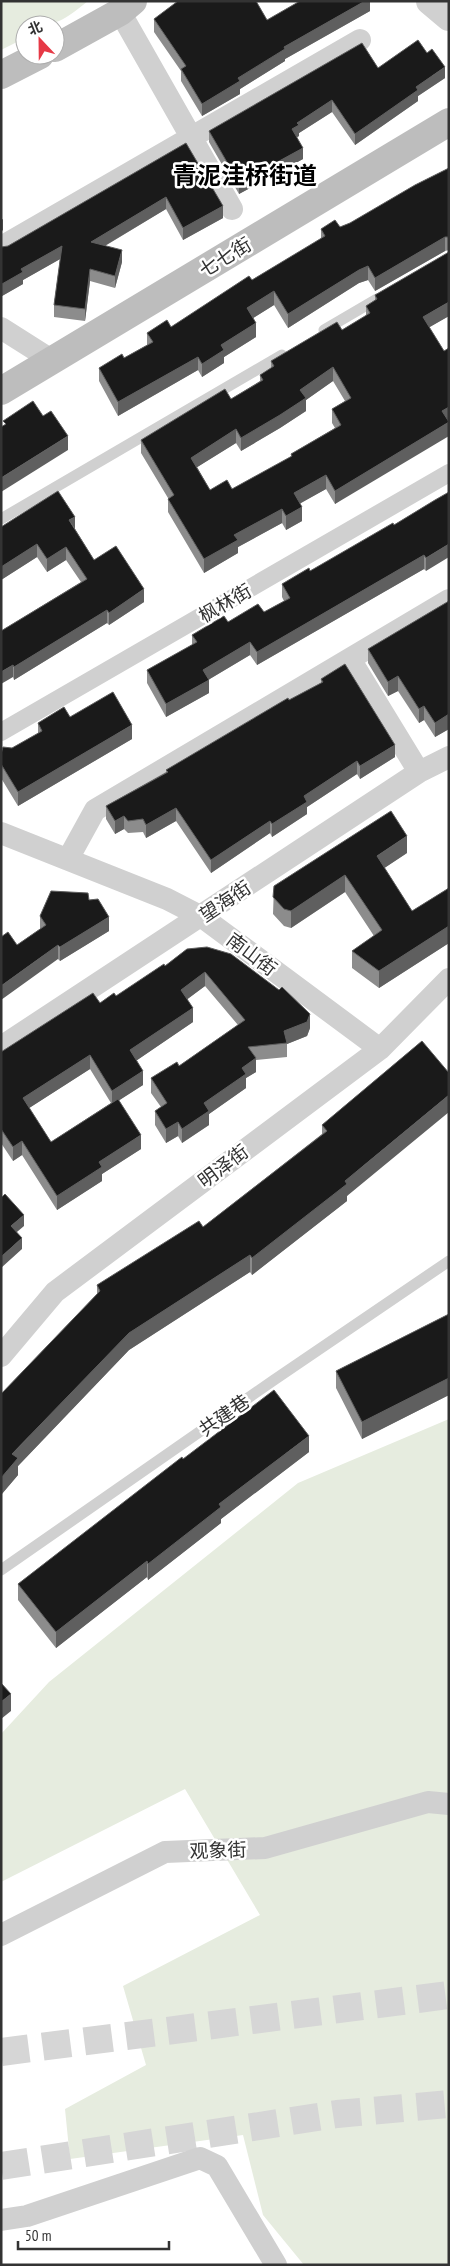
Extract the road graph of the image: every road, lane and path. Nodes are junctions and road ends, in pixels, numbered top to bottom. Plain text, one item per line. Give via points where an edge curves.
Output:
1 (430, 1) edge
2 (126, 6) edge
3 (449, 17) edge
4 (360, 40) dead end
5 (65, 42) edge
6 (20, 65) edge
7 (1, 75) edge
8 (449, 122) edge
9 (191, 139) junction
10 (232, 209) dead end
11 (1, 247) edge
12 (388, 293) edge
13 (1, 328) edge
14 (311, 338) edge
15 (294, 348) edge
16 (53, 361) junction
17 (1, 391) edge
18 (449, 473) edge
19 (1, 519) edge
20 (449, 600) edge
21 (350, 658) junction
22 (1, 732) edge
23 (449, 757) edge
24 (419, 772) junction
25 (1, 833) edge
26 (68, 859) junction
27 (202, 917) junction
28 (449, 979) edge
29 (1, 1047) edge
30 (380, 1049) junction
31 (449, 1261) edge
32 (1, 1356) edge
33 (1, 1570) edge
34 (449, 1804) edge
35 (1, 1935) edge
36 (1, 2220) edge
37 (276, 2265) edge

1 - 3 street
2 - 5 main road
2 - 9 street
4 - 9 street
6 - 7 main road
8 - 16 main road, 七七街
9 - 10 street
9 - 11 street
12 - 14 lane
13 - 16 street
15 - 19 lane
16 - 17 main road, 七七街
18 - 22 street, 枫林街
20 - 21 street
21 - 24 street
21 - 26 street via 95,810
23 - 24 street, 望海街
24 - 27 street, 望海街
25 - 26 street, 南山街
26 - 27 street, 南山街 via 167,899
27 - 29 street, 望海街
27 - 30 street, 南山街
28 - 30 street, 明泽街
30 - 32 street, 明泽街 via 55,1292
31 - 33 lane, 共建巷
34 - 35 street, 观象街 via 428,1802 265,1848 165,1852
36 - 37 street via 27,2216 200,2158 217,2166

